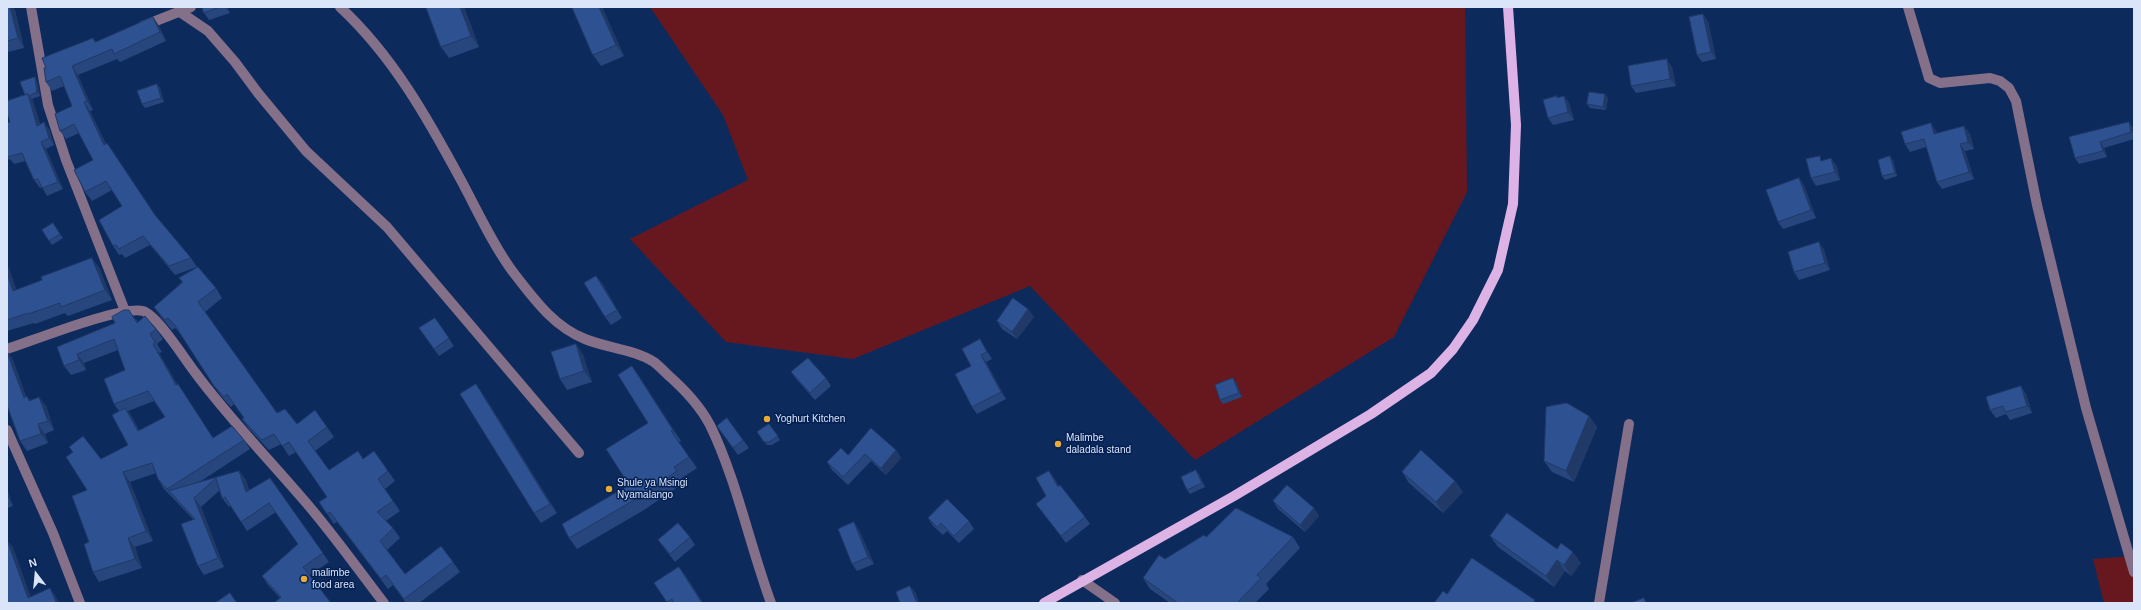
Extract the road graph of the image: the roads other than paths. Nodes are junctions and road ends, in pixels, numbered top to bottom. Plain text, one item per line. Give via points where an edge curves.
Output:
1 (31, 7) edge
2 (191, 7) edge
3 (340, 7) edge
4 (1508, 7) edge
5 (1908, 7) edge
6 (180, 12) junction
7 (130, 31) edge
8 (53, 57) edge
9 (39, 62) junction
10 (126, 311) junction
11 (7, 350) edge
12 (1629, 424) dead end
13 (7, 430) edge
14 (579, 453) dead end
15 (2134, 572) edge
16 (1082, 580) junction
17 (80, 603) edge
18 (384, 603) edge
19 (770, 603) edge
20 (1044, 603) edge
21 (1116, 603) edge
22 (1599, 603) edge

1 - 9 street
2 - 6 street
3 - 19 street via 390,61 410,90 492,240 539,306 561,326 586,339 625,350 654,362 684,389 709,424 729,474
4 - 16 main road via 1516,125 1513,204 1498,270 1473,320 1453,348 1431,373 1371,414 1234,496
5 - 15 street via 1928,78 1940,83 1990,78 2000,81 2009,88 2016,101 2037,205 2086,408
6 - 7 street
6 - 14 street via 208,30 306,152 387,227
8 - 9 street
9 - 10 street via 48,105 66,160
10 - 11 street
10 - 18 street via 144,311 156,321 195,373 303,499
12 - 22 street
13 - 17 street
16 - 20 main road
16 - 21 street

